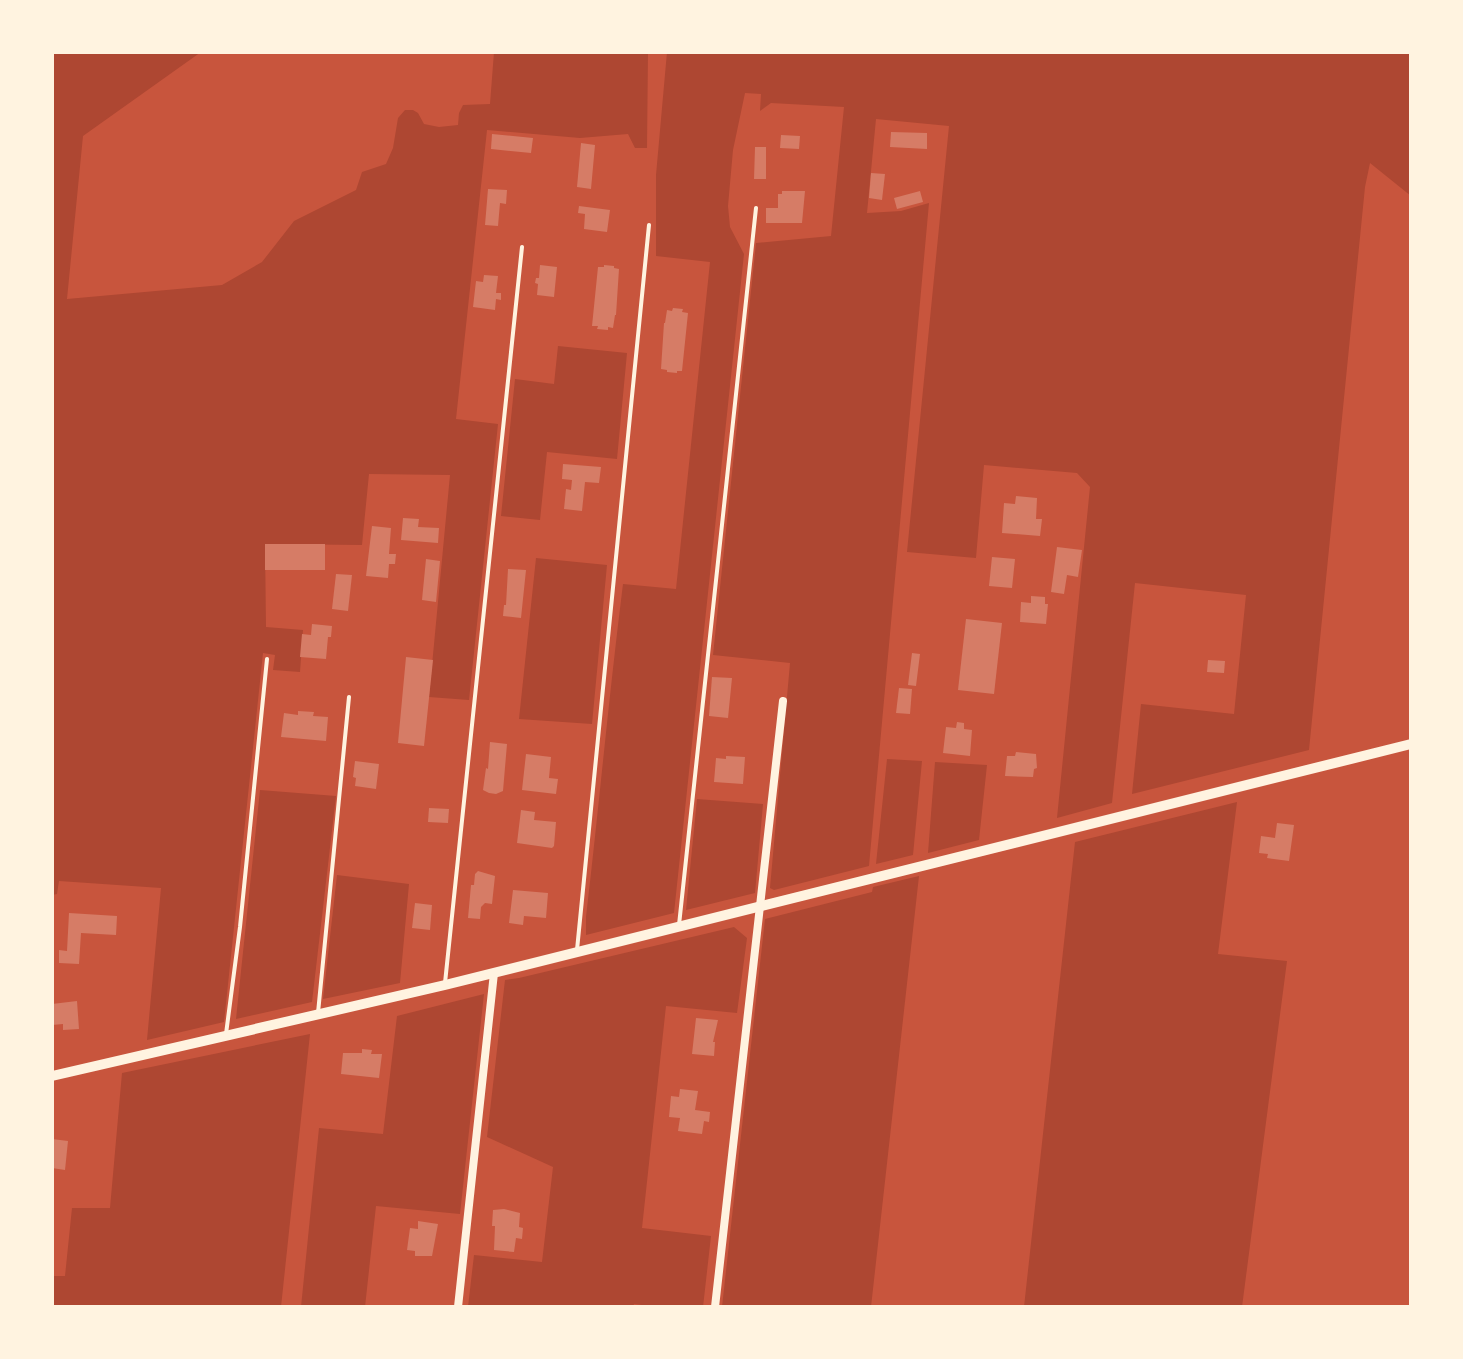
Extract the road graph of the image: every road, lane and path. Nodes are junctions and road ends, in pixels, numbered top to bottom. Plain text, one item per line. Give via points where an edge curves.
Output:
1 (756, 208) dead end
2 (649, 225) dead end
3 (522, 247) dead end
4 (267, 659) dead end
5 (349, 697) dead end
6 (783, 701) dead end
7 (1411, 744) edge
8 (760, 908) junction
9 (679, 927) junction
10 (577, 953) junction
11 (494, 973) junction
12 (445, 985) junction
13 (318, 1015) junction
14 (226, 1037) junction
15 (52, 1076) edge
16 (458, 1307) edge
17 (715, 1307) edge

1 - 9 lane
2 - 10 lane
3 - 12 lane
4 - 14 lane
5 - 13 lane
6 - 8 street
7 - 8 street
8 - 9 street
8 - 17 street
9 - 10 street
10 - 11 street
11 - 12 street
11 - 16 street
12 - 13 street
13 - 14 street
14 - 15 street

